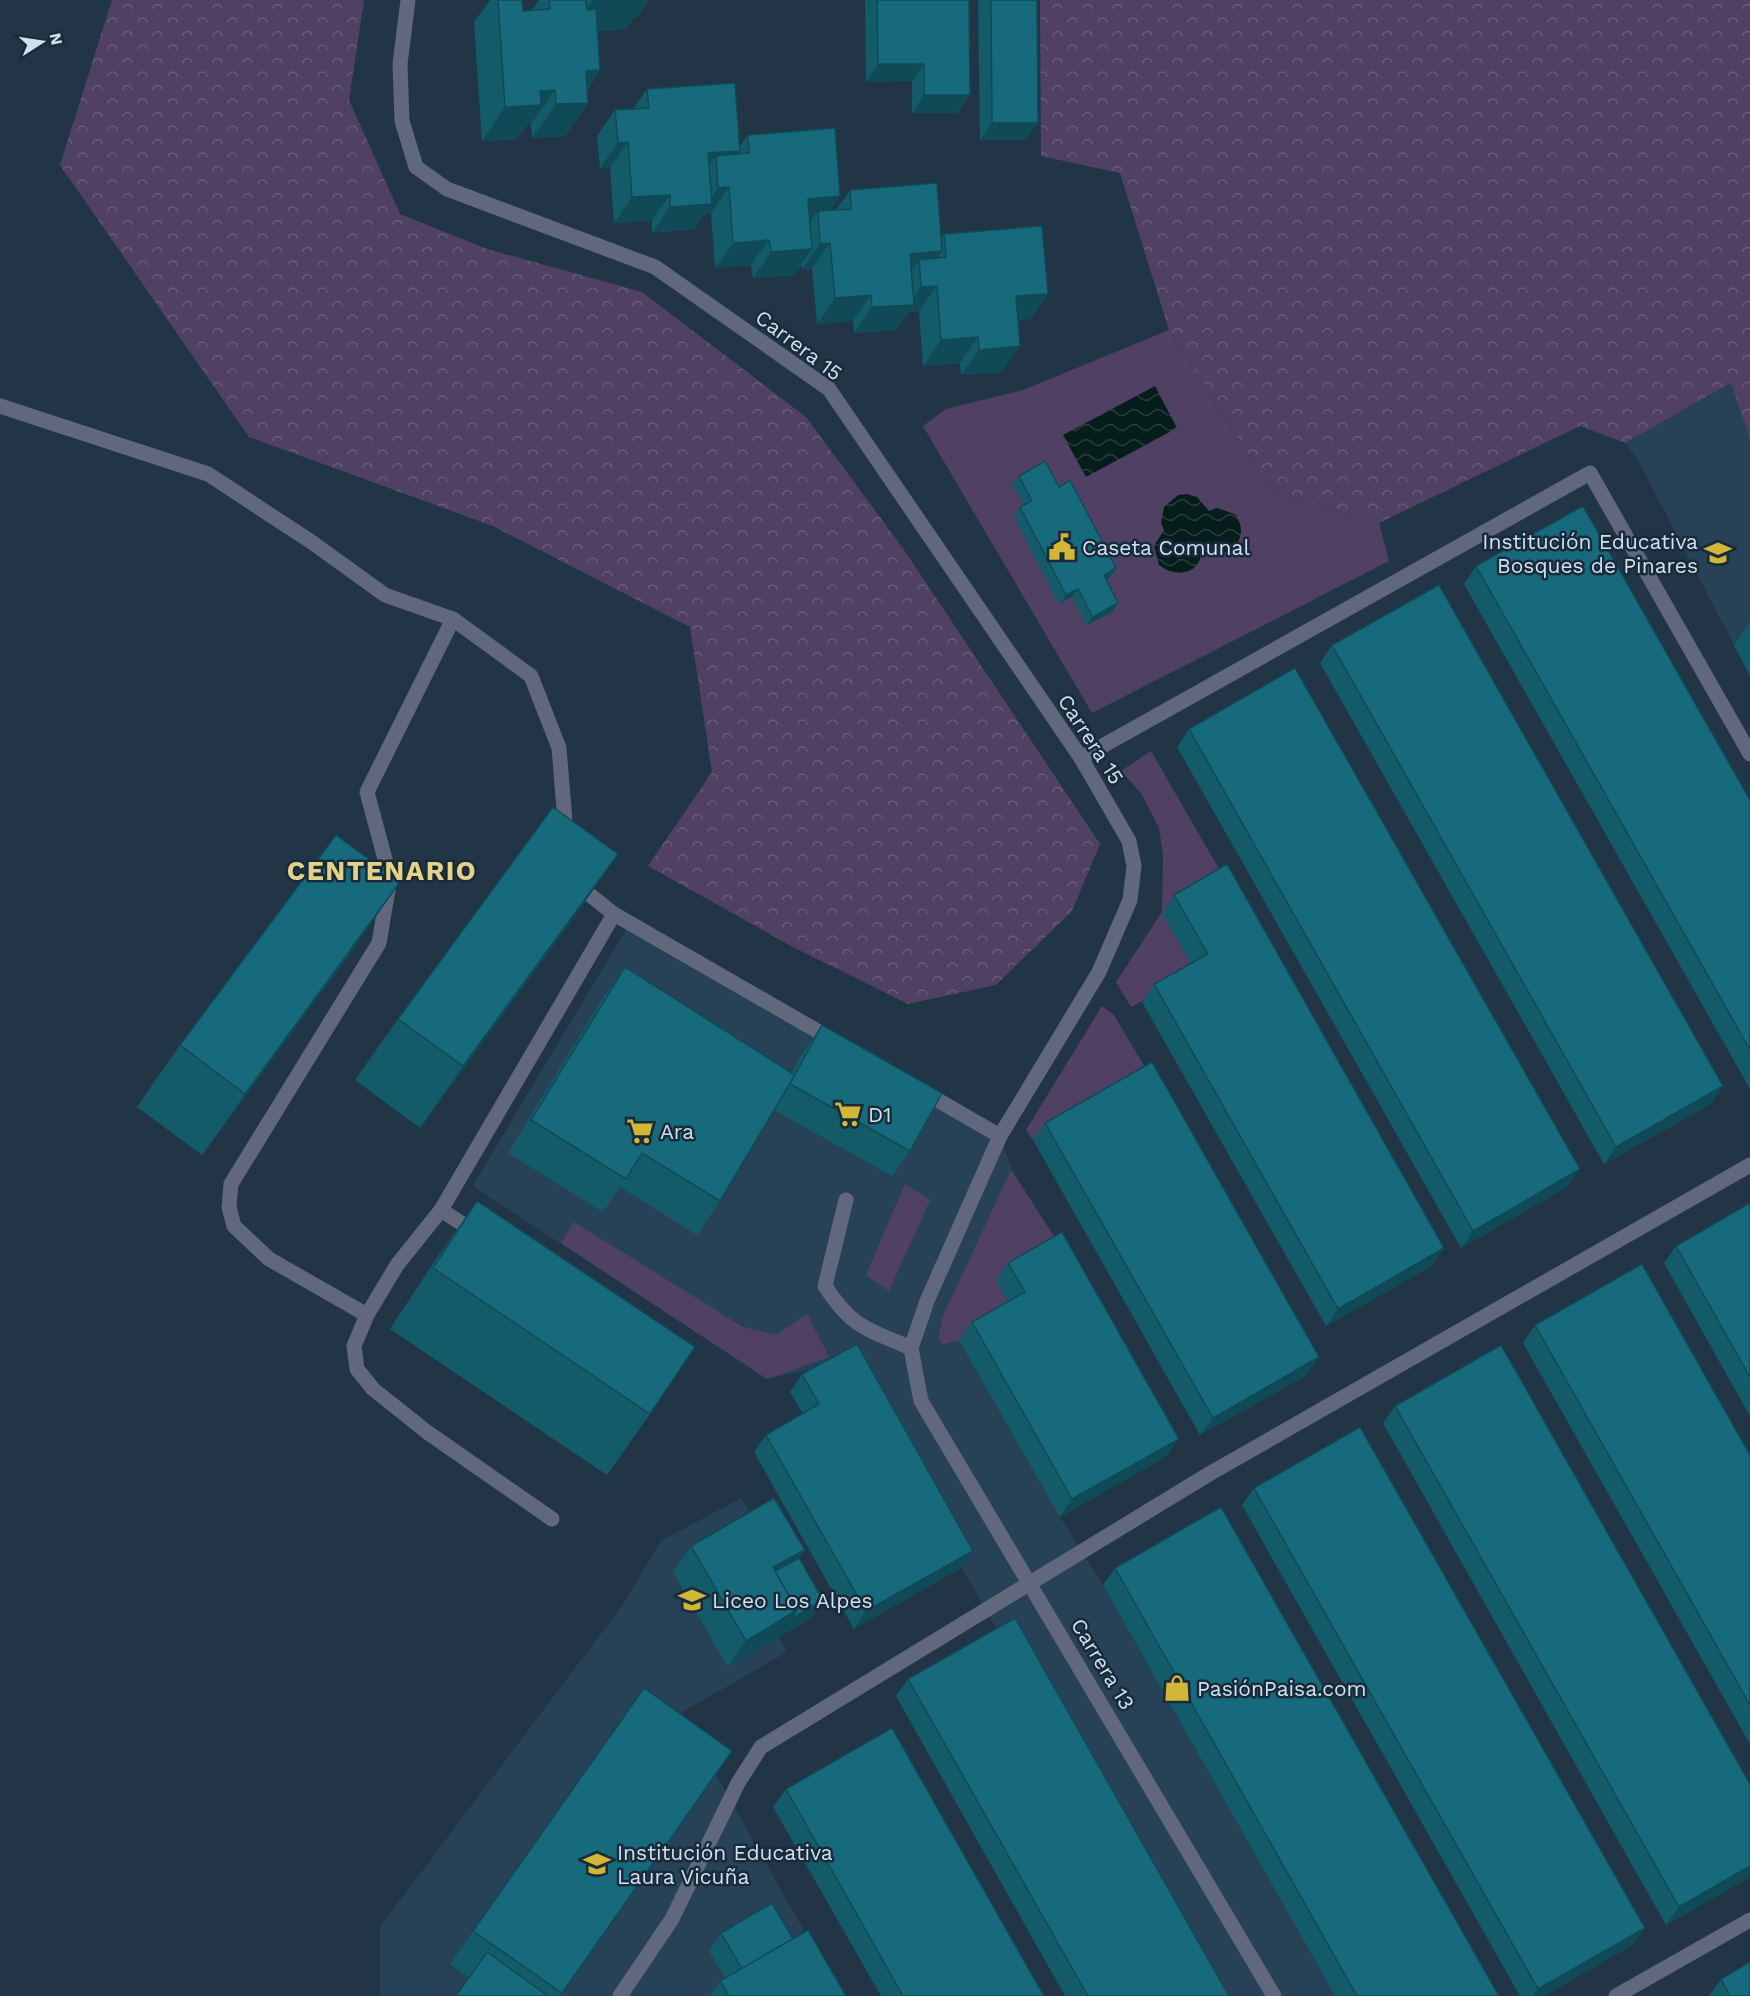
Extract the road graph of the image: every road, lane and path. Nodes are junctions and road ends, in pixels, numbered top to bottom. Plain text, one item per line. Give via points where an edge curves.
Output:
1 (408, 0) edge
2 (0, 406) edge
3 (453, 619) junction
4 (1750, 754) edge
5 (1081, 758) junction
6 (614, 914) junction
7 (845, 1047) edge
8 (907, 1083) edge
9 (1000, 1136) junction
10 (1750, 1165) edge
11 (846, 1200) dead end
12 (441, 1209) junction
13 (490, 1242) edge
14 (367, 1315) junction
15 (911, 1348) junction
16 (552, 1519) dead end
17 (1031, 1583) junction
18 (1750, 1920) edge
19 (620, 1996) edge
20 (1274, 1996) edge
21 (1616, 1996) edge

1 - 5 street, Carrera 15 via 400,76 402,121 416,167 447,189 655,267 829,389
2 - 3 street via 208,474 385,595
3 - 6 street via 531,676 559,748 570,859 580,887
3 - 14 street via 367,792 390,878 379,943 231,1184 229,1207 234,1226 270,1259
4 - 5 street via 1590,473
5 - 9 street, Carrera 15 via 1128,841 1134,866 1130,900 1099,972
6 - 7 street
6 - 12 street
8 - 9 street
9 - 15 street, Carrera 15 via 927,1301
10 - 17 street via 1209,1474
11 - 15 street via 825,1286 854,1323
12 - 13 street
12 - 14 street via 397,1265
14 - 16 street via 354,1346 357,1369 373,1389 427,1432
15 - 17 street, Carrera 13 via 921,1401
17 - 19 street via 761,1747 738,1783 672,1919
17 - 20 street, Carrera 13
18 - 21 street

